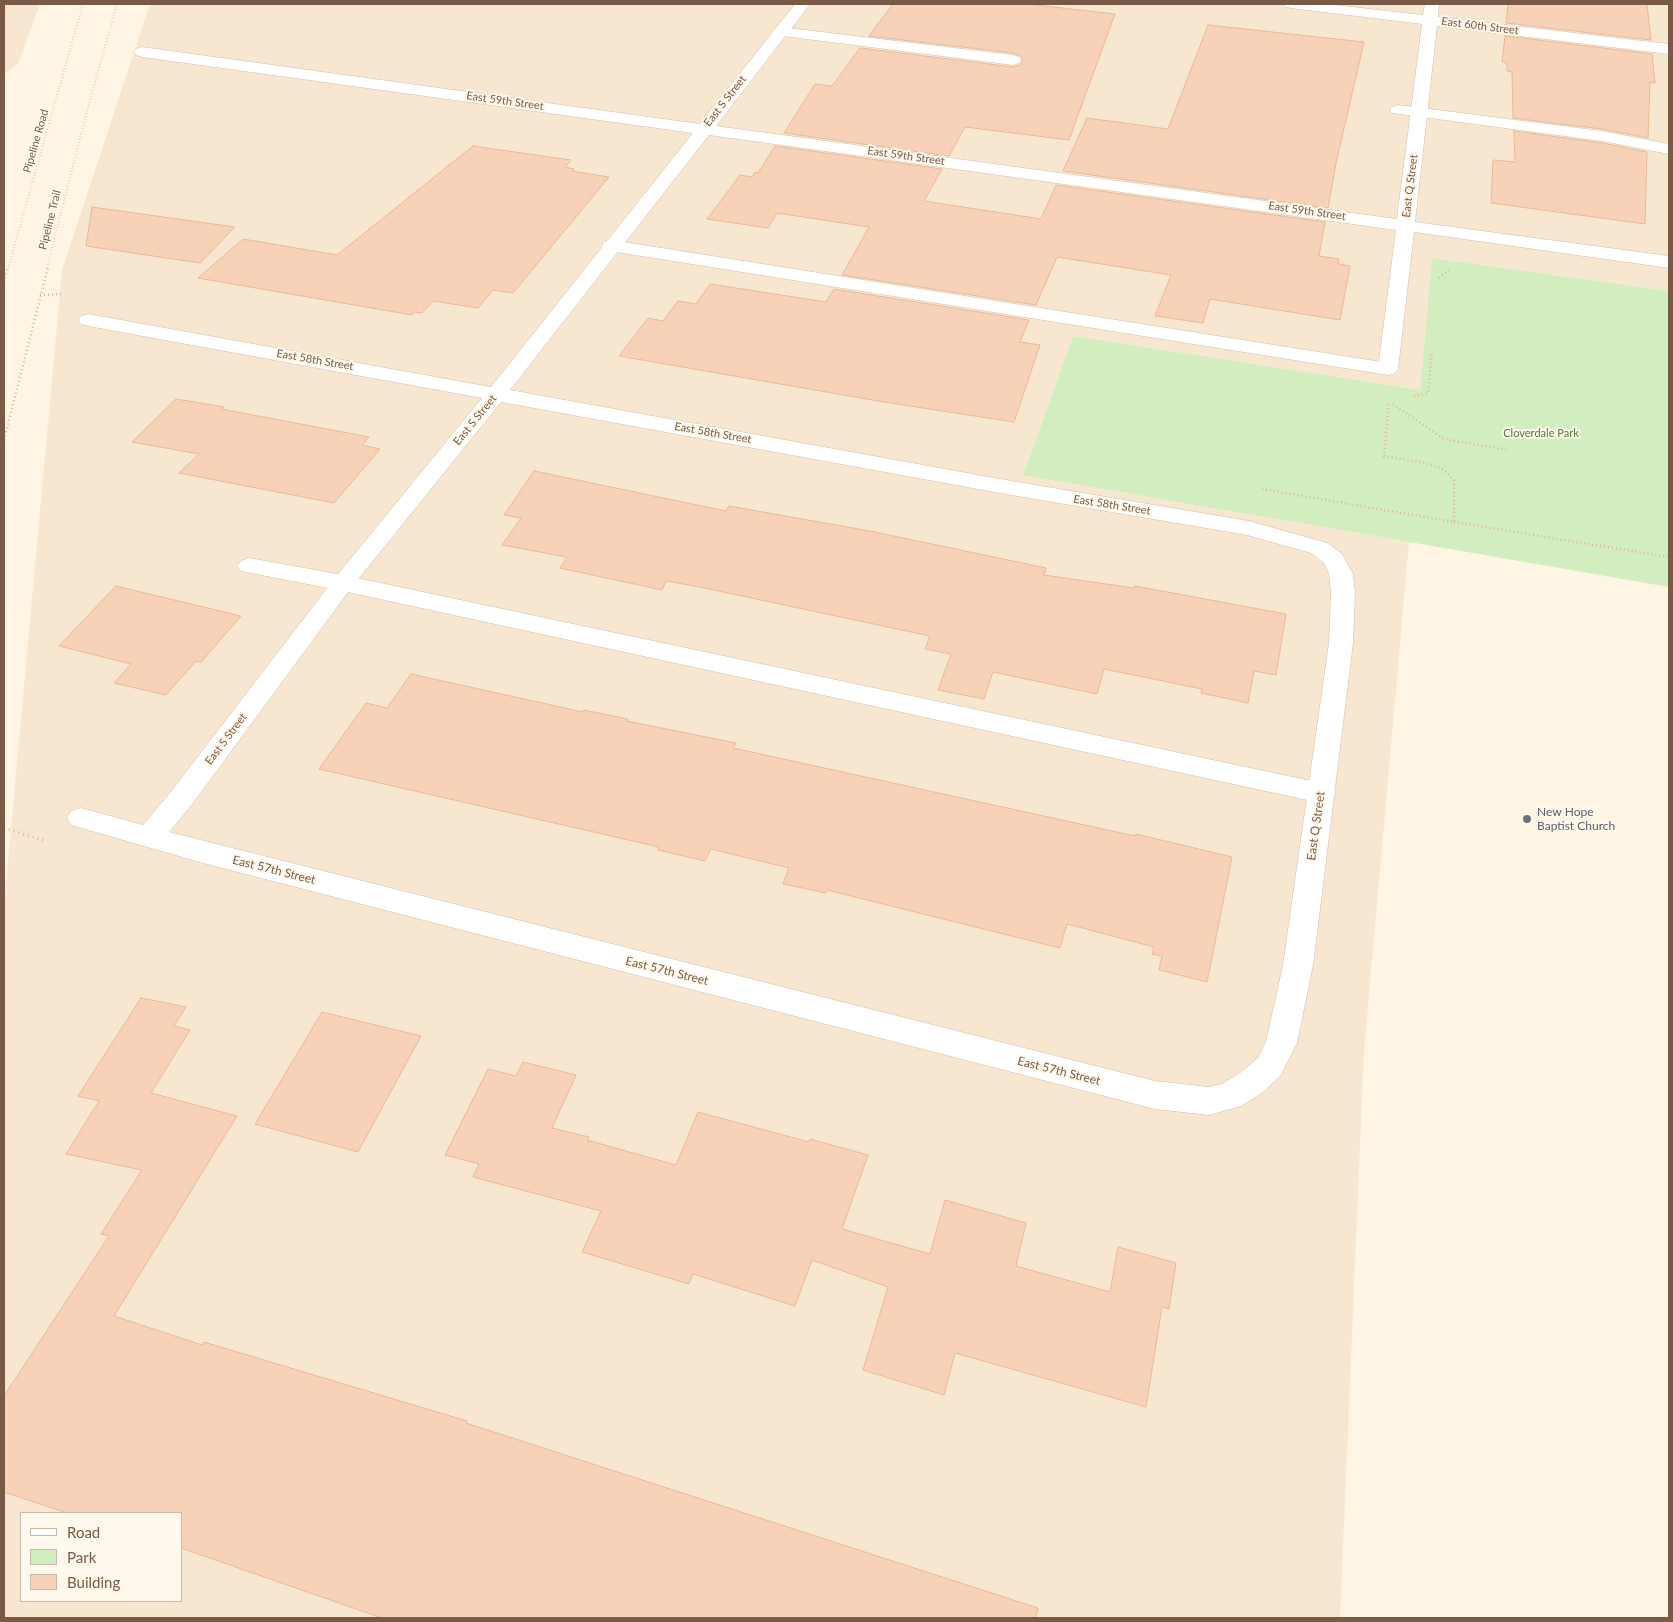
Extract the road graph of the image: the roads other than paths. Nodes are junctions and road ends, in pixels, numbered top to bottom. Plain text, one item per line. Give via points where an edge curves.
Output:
1 (802, 4) edge
2 (1291, 4) edge
3 (1431, 12) edge
4 (780, 32) junction
5 (1669, 49) edge
6 (142, 52) dead end
7 (1013, 60) dead end
8 (1398, 110) dead end
9 (1419, 112) junction
10 (704, 128) junction
11 (1669, 149) edge
12 (1406, 225) junction
13 (611, 246) junction
14 (1669, 262) edge
15 (88, 320) dead end
16 (497, 393) junction
17 (1334, 559) joint
18 (249, 566) dead end
19 (343, 583) junction
20 (1321, 792) junction
21 (82, 818) dead end
22 (149, 836) junction
23 (1251, 1083) joint

1 - 4 street, East S Street
2 - 3 street, East 60th Street
3 - 5 street, East 60th Street
3 - 9 street, East Q Street
4 - 7 street
4 - 10 street, East S Street
6 - 10 street, East 59th Street
8 - 9 street
9 - 11 street via 1602,136
9 - 12 street, East Q Street
10 - 12 street, East 59th Street
10 - 13 street, East S Street
12 - 13 street, East Q Street via 1388,369
12 - 14 street, East 59th Street
13 - 16 street, East S Street
15 - 16 street, East 58th Street
16 - 17 street, East 58th Street via 1000,486 1249,528 1319,548
16 - 19 street, East S Street
17 - 20 street, East Q Street via 1341,574 1343,616
18 - 19 street
19 - 20 street
19 - 22 street, East S Street via 180,800
20 - 23 street, East Q Street via 1298,965 1287,1021 1269,1067
21 - 22 street, East 57th Street
22 - 23 street, East 57th Street via 1155,1095 1209,1101 1230,1096

